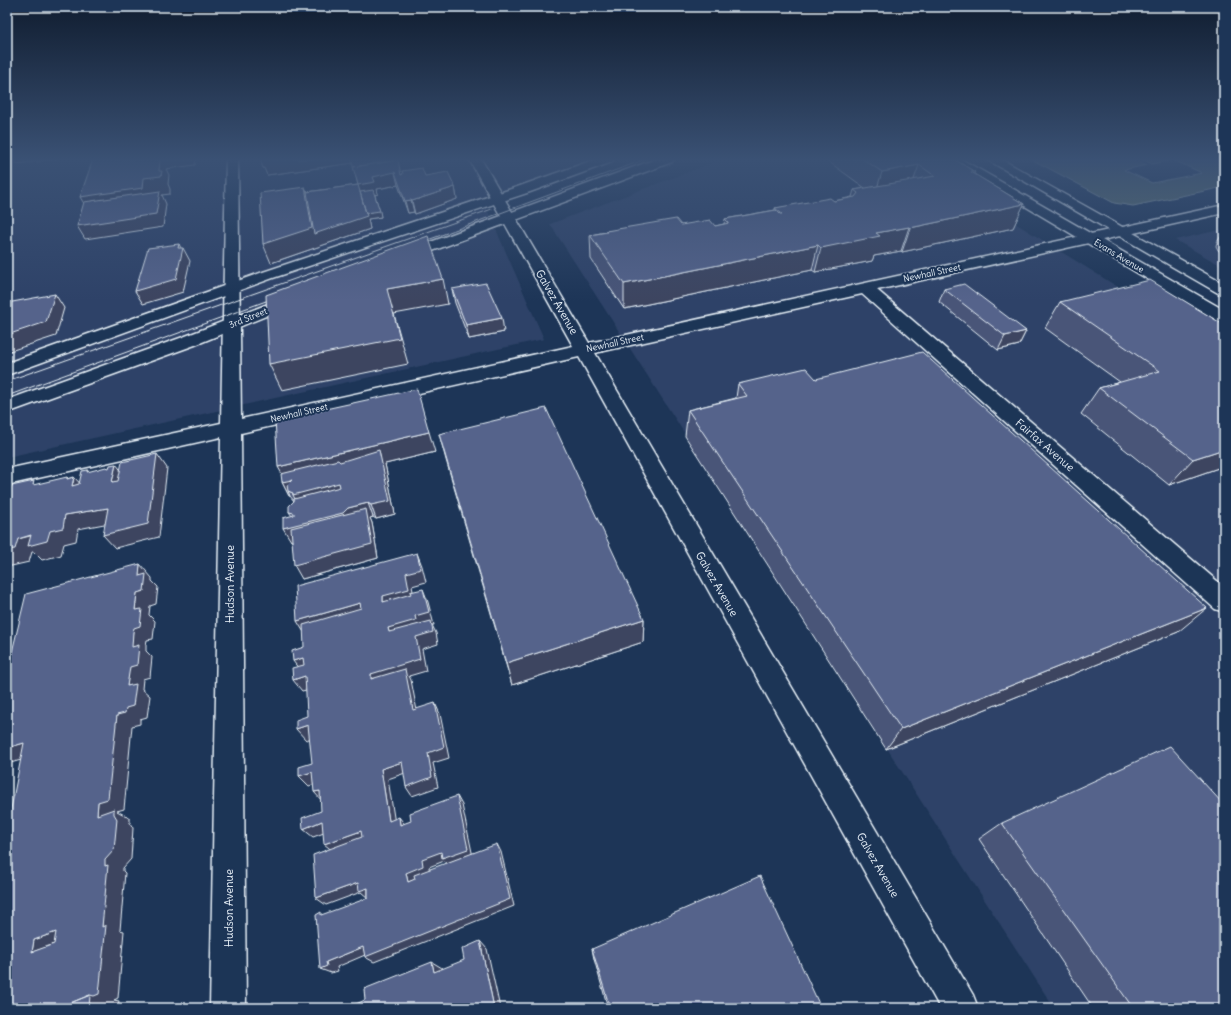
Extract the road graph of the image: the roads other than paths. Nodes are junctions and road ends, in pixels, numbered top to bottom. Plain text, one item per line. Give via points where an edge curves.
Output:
1 (232, 206) edge
2 (471, 206) edge
3 (501, 206) edge
4 (537, 206) edge
5 (1035, 206) edge
6 (1077, 206) edge
7 (1224, 208) edge
8 (508, 217) junction
9 (1121, 231) junction
10 (1090, 238) junction
11 (392, 262) edge
12 (231, 288) junction
13 (865, 288) junction
14 (1224, 290) edge
15 (306, 295) edge
16 (1224, 317) edge
17 (232, 324) junction
18 (584, 350) junction
19 (7, 369) edge
20 (7, 407) edge
21 (230, 427) junction
22 (7, 477) edge
23 (1224, 602) edge
24 (228, 1008) edge
25 (960, 1008) edge

1 - 12 street, Hudson Avenue
2 - 12 street
3 - 8 street, Galvez Avenue
4 - 8 street
5 - 10 street, Evans Avenue
6 - 9 street, Evans Avenue
7 - 9 street, Newhall Street
8 - 11 street
8 - 18 street, Galvez Avenue
9 - 10 street, Newhall Street
9 - 14 street, Evans Avenue
10 - 13 street, Newhall Street
10 - 16 street, Evans Avenue
12 - 17 street, Hudson Avenue
12 - 19 street
13 - 18 street, Newhall Street
13 - 23 street, Fairfax Avenue
15 - 17 street, 3rd Street
17 - 20 street, 3rd Street
17 - 21 street, Hudson Avenue
18 - 21 street, Newhall Street
18 - 25 street, Galvez Avenue
21 - 22 street, Newhall Street
21 - 24 street, Hudson Avenue

